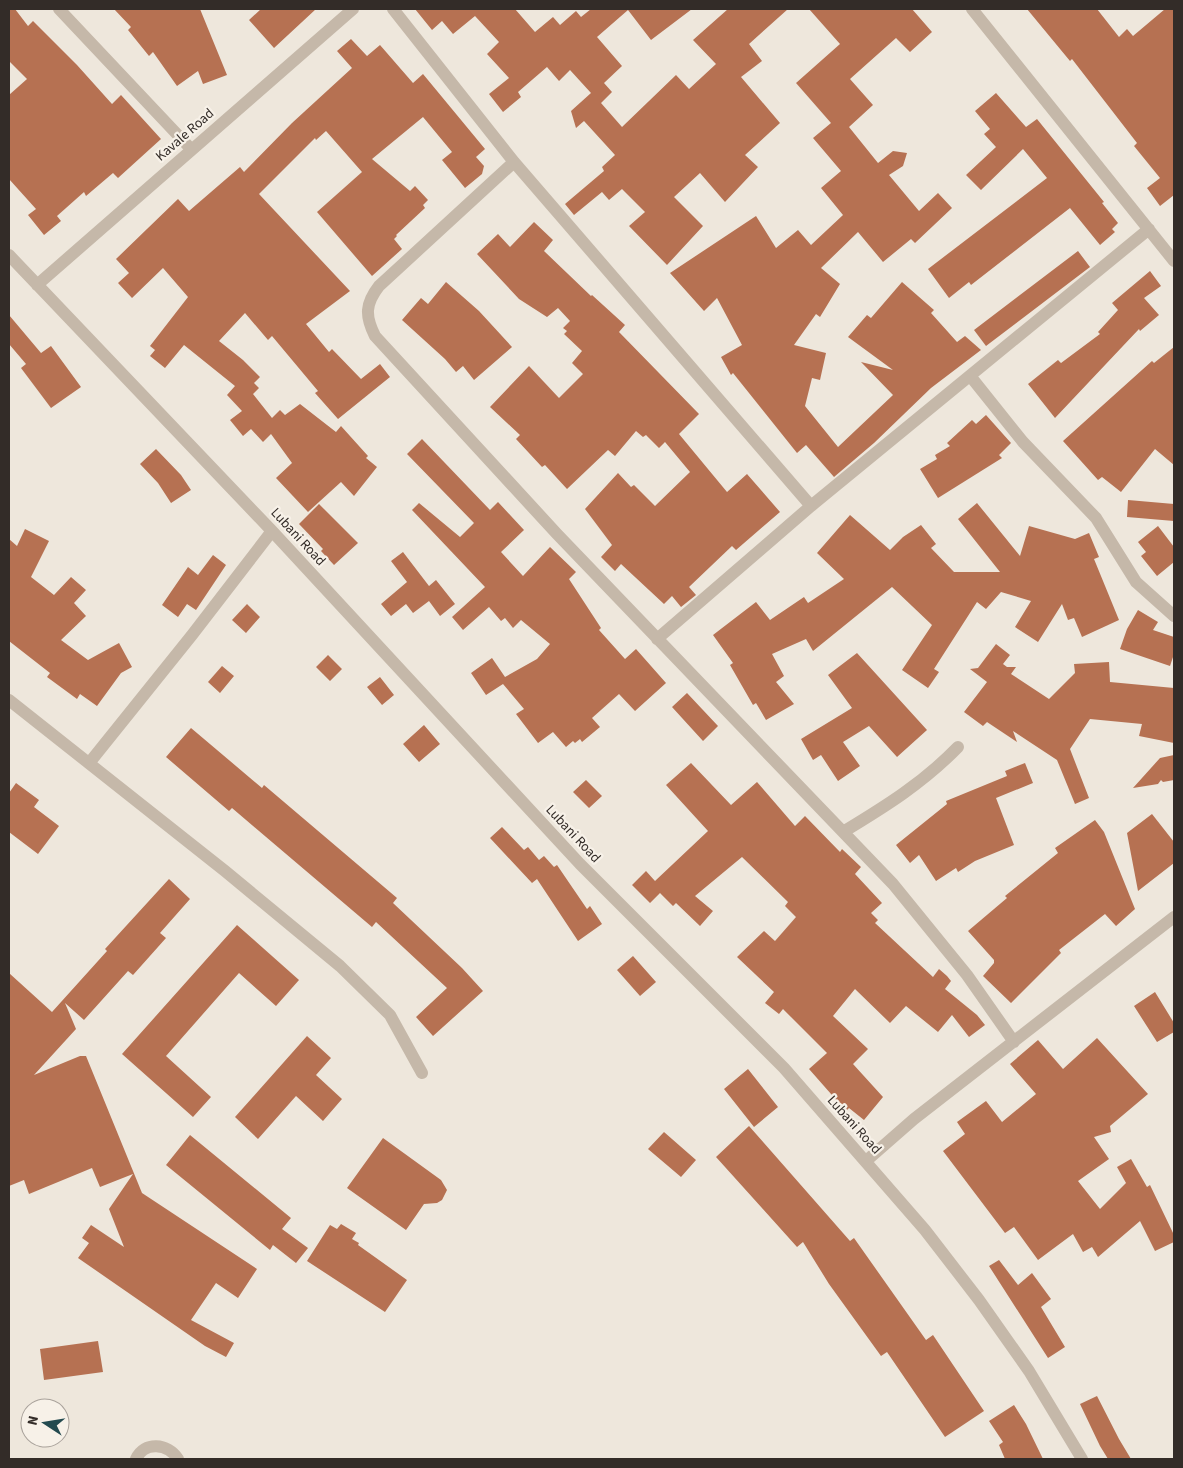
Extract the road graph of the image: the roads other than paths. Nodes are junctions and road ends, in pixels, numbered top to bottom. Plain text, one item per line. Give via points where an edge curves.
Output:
1 (60, 9) edge
2 (353, 9) edge
3 (393, 9) edge
4 (972, 9) edge
5 (191, 149) junction
6 (514, 162) junction
7 (1149, 229) junction
8 (9, 255) edge
9 (1174, 261) edge
10 (37, 284) junction
11 (971, 377) junction
12 (812, 506) junction
13 (272, 531) junction
14 (1174, 616) edge
15 (657, 639) junction
16 (9, 700) edge
17 (958, 747) dead end
18 (90, 762) junction
19 (843, 832) junction
20 (1174, 917) edge
21 (1014, 1042) junction
22 (422, 1073) dead end
23 (866, 1161) junction
24 (136, 1459) edge
25 (178, 1459) edge
26 (1082, 1459) edge

1 - 5 street
2 - 5 street, Kavale Road
3 - 6 street
4 - 7 street
5 - 10 street, Kavale Road
6 - 12 street
6 - 15 street via 378,286 366,310 368,323 375,336
7 - 9 street
7 - 11 street
8 - 10 street, Lubani Road
10 - 13 street, Lubani Road
11 - 12 street
11 - 14 street via 1023,442 1096,518 1136,582
12 - 15 street
13 - 18 street
13 - 23 street, Lubani Road via 580,864 784,1068
15 - 19 street
16 - 18 street
17 - 19 street via 934,772
18 - 22 street via 340,966 390,1015
19 - 21 street via 912,906 967,975
20 - 21 street
21 - 23 street via 914,1119
23 - 26 street, Lubani Road via 979,1300 1030,1371
24 - 25 street via 141,1450 153,1446 168,1449

